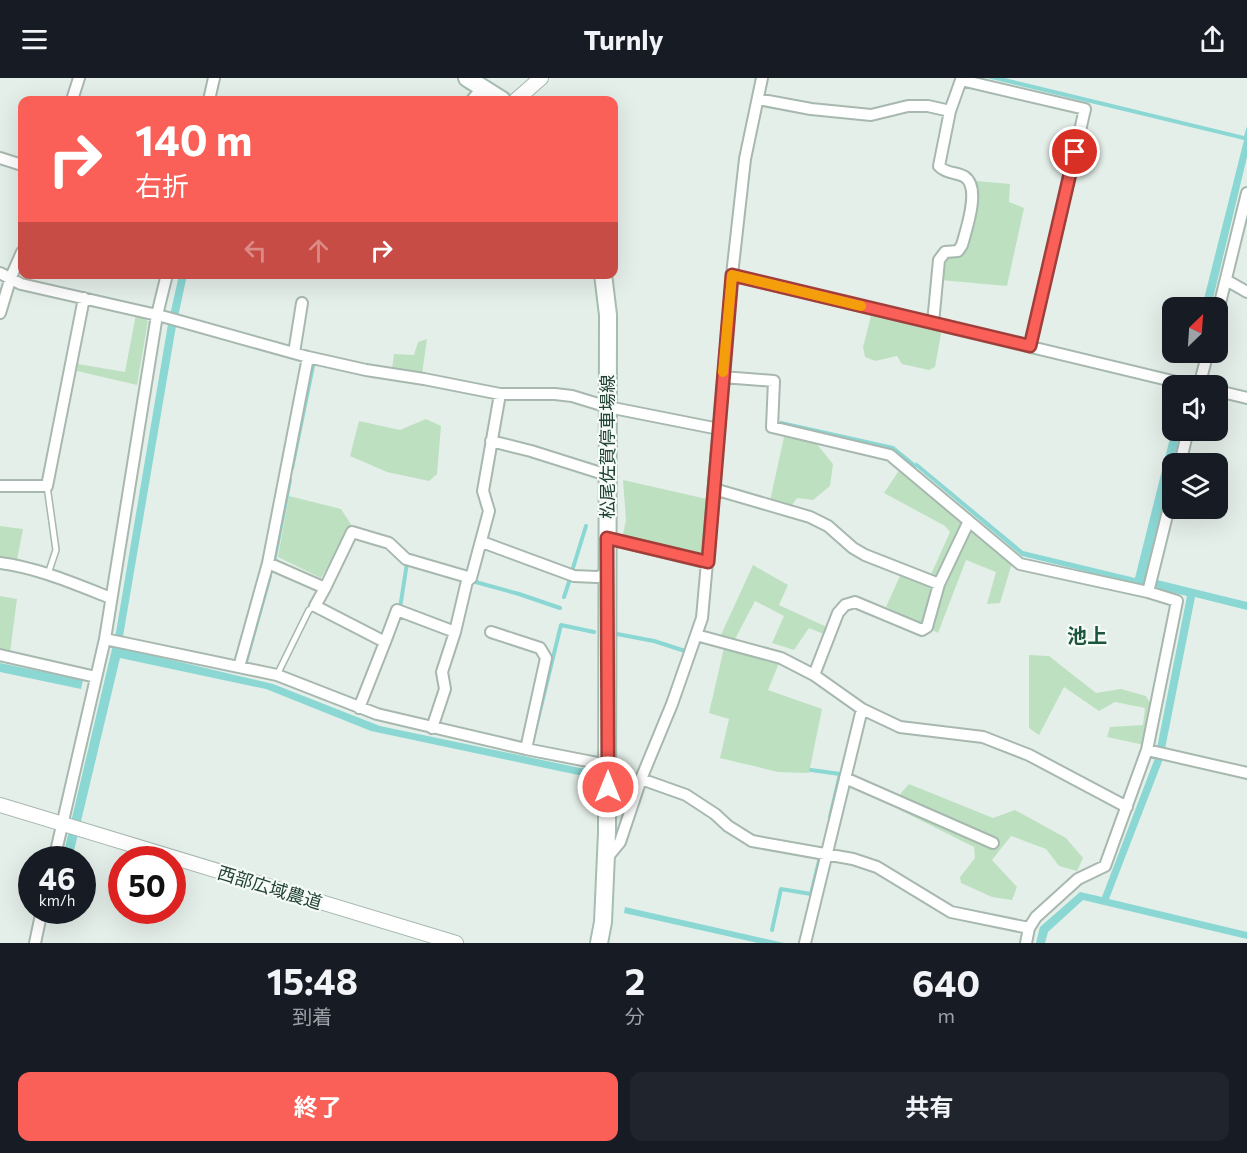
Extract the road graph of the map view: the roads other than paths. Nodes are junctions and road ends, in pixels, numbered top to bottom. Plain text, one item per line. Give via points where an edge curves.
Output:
1 (79, 78) edge
2 (214, 78) edge
3 (467, 78) edge
4 (541, 78) edge
5 (762, 78) edge
6 (483, 87) junction
7 (73, 96) edge
8 (210, 96) edge
9 (475, 96) edge
10 (496, 96) edge
11 (521, 96) edge
12 (758, 99) junction
13 (950, 111) junction
14 (0, 158) edge
15 (18, 164) edge
16 (1247, 193) edge
17 (18, 257) edge
18 (5, 275) edge
19 (732, 275) junction
20 (166, 279) edge
21 (604, 279) edge
22 (1226, 279) junction
23 (1247, 292) edge
24 (1222, 297) edge
25 (84, 298) junction
26 (302, 303) dead end
27 (0, 311) edge
28 (161, 316) junction
29 (933, 323) junction
30 (1030, 346) junction
31 (294, 353) junction
32 (308, 357) junction
33 (723, 377) junction
34 (1162, 378) edge
35 (1228, 393) edge
36 (500, 394) junction
37 (1247, 398) edge
38 (608, 407) junction
39 (718, 429) junction
40 (492, 441) junction
41 (607, 475) junction
42 (0, 486) edge
43 (47, 486) junction
44 (714, 489) junction
45 (1166, 519) edge
46 (969, 521) junction
47 (607, 538) junction
48 (482, 542) junction
49 (708, 562) junction
50 (0, 563) edge
51 (268, 563) junction
52 (48, 574) junction
53 (606, 574) junction
54 (469, 579) junction
55 (939, 584) junction
56 (325, 588) junction
57 (1148, 592) junction
58 (111, 598) junction
59 (315, 606) junction
60 (455, 632) junction
61 (491, 632) dead end
62 (696, 635) junction
63 (107, 639) junction
64 (385, 642) junction
65 (0, 655) edge
66 (239, 666) junction
67 (277, 675) junction
68 (814, 675) junction
69 (96, 677) junction
70 (359, 708) junction
71 (862, 709) junction
72 (432, 728) junction
73 (526, 749) junction
74 (1149, 750) junction
75 (608, 765) junction
76 (1247, 773) edge
77 (845, 778) junction
78 (641, 779) junction
79 (0, 806) edge
80 (1127, 807) junction
81 (62, 825) junction
82 (993, 843) dead end
83 (57, 846) edge
84 (827, 854) junction
85 (606, 859) junction
86 (39, 924) edge
87 (1029, 928) junction
88 (35, 943) edge
89 (456, 943) edge
90 (599, 943) edge
91 (805, 943) edge
92 (1026, 943) edge

1 - 7 street
2 - 8 street
3 - 6 main road
4 - 11 street
5 - 12 street
6 - 9 street
6 - 10 main road
12 - 13 street via 871,115 908,106
12 - 19 street via 745,159
13 - 29 street via 939,166 965,177 972,186 972,205 962,245 958,250 945,252 939,260
13 - 30 street via 960,80 1085,109
14 - 15 street
16 - 22 street
17 - 18 street
18 - 25 street via 21,284
18 - 27 street
19 - 29 street
19 - 33 street
20 - 28 street
21 - 38 main road, 松尾佐賀停車場線 via 608,315
22 - 23 street
22 - 24 street
25 - 28 street
25 - 43 street
26 - 31 street
28 - 31 street
28 - 58 street
29 - 30 street
30 - 34 street
31 - 32 street
32 - 36 street
32 - 51 street
33 - 39 street
33 - 46 street via 774,381 772,427 890,455
35 - 37 street
36 - 38 street via 572,396
36 - 40 street
38 - 39 street
38 - 41 main road, 松尾佐賀停車場線
39 - 44 street
40 - 41 street
40 - 48 street via 483,491 489,511
41 - 47 main road, 松尾佐賀停車場線
42 - 43 street
43 - 52 lane via 56,550
44 - 49 street
44 - 55 street via 810,517 865,555
45 - 57 street
46 - 55 street
46 - 57 street via 1020,564
47 - 49 street
47 - 53 main road, 松尾佐賀停車場線
48 - 53 street via 574,576
48 - 54 street
49 - 62 street via 705,606
50 - 52 street
51 - 56 street
51 - 66 street
52 - 58 street
53 - 75 main road, 松尾佐賀停車場線
54 - 56 street via 406,559 390,543 352,531
54 - 60 street
55 - 68 street via 927,627 922,630 855,602 845,605 838,613
56 - 59 street
57 - 74 street via 1177,601
58 - 63 street
59 - 64 street
59 - 67 lane via 309,610
60 - 64 street via 401,612
60 - 72 street via 442,672 445,689
61 - 73 street via 540,648 546,658
62 - 68 street via 781,658
62 - 78 street
63 - 66 street
63 - 69 street
64 - 70 street
65 - 69 street
66 - 67 street
67 - 70 street
68 - 71 street
69 - 81 street
70 - 72 street
71 - 77 street
71 - 80 street via 900,728 984,737 1029,755
72 - 73 street
73 - 75 street
74 - 76 street
74 - 80 street
75 - 85 main road, 松尾佐賀停車場線
77 - 82 street
77 - 84 street
78 - 84 street via 686,795 752,841
78 - 85 street via 620,842
79 - 81 street
80 - 87 street via 1105,866 1078,879
81 - 83 street
81 - 89 street, 西部広域農道
84 - 87 street via 877,867 951,912
84 - 91 street
85 - 90 main road, 松尾佐賀停車場線
86 - 88 street
87 - 92 street

